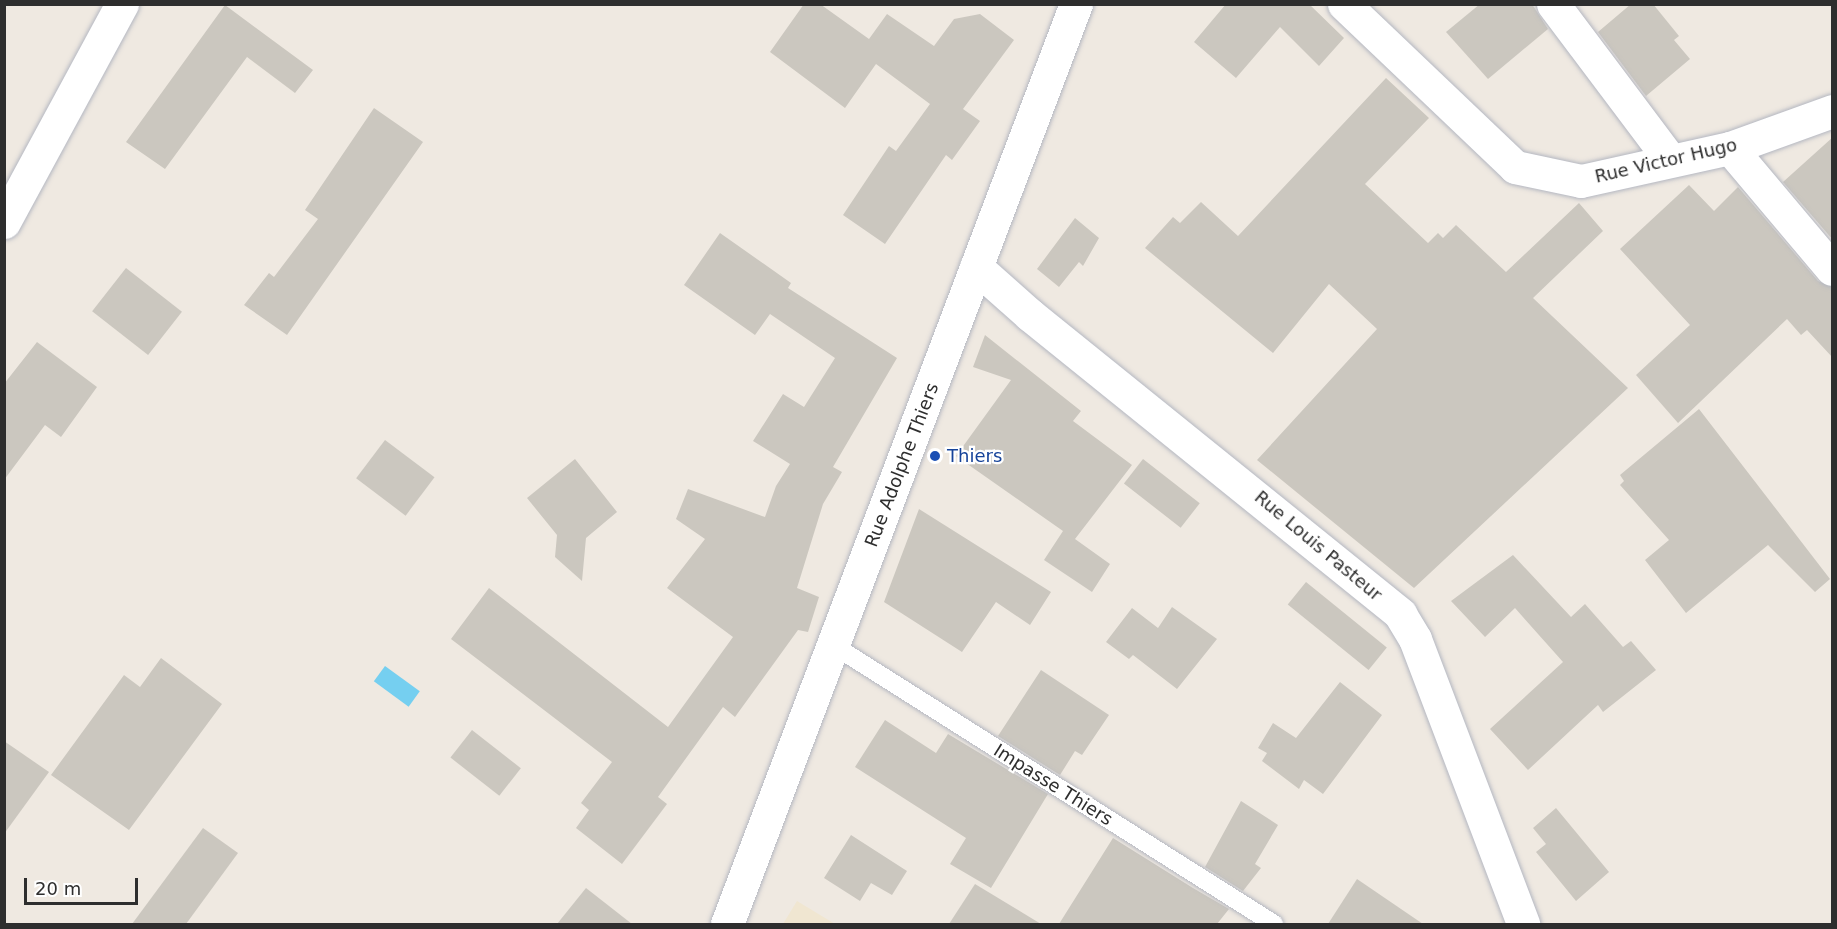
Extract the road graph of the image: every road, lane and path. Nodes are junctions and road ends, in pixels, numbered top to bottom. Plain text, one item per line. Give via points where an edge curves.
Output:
1 (122, 4) edge
2 (1076, 4) edge
3 (1344, 4) edge
4 (1553, 4) edge
5 (1833, 111) edge
6 (1730, 148) junction
7 (1670, 160) junction
8 (4, 222) edge
9 (976, 267) junction
10 (1833, 269) edge
11 (832, 645) junction
12 (727, 924) edge
13 (1274, 924) edge
14 (1523, 924) edge

1 - 8 street
2 - 9 street, Rue Adolphe Thiers
3 - 7 street, Rue Victor Hugo via 1515,167 1581,181
4 - 7 street via 1570,32
5 - 6 street, Rue Victor Hugo
6 - 7 street, Rue Victor Hugo
6 - 10 street
9 - 11 street, Rue Adolphe Thiers
9 - 14 street, Rue Louis Pasteur via 1400,614 1415,639
11 - 12 street, Rue Adolphe Thiers
11 - 13 lane, Impasse Thiers

